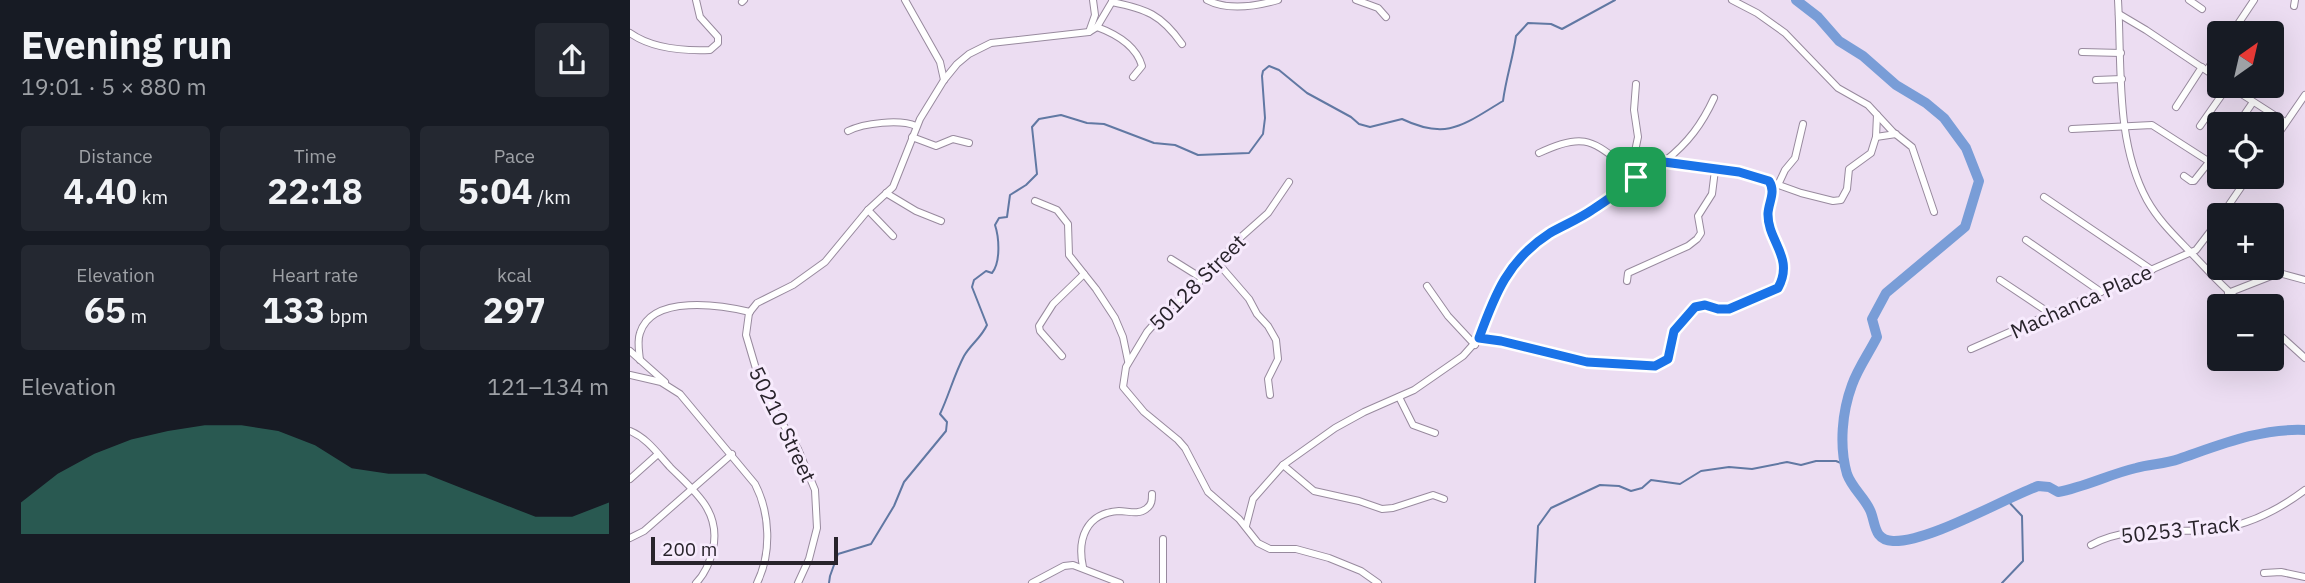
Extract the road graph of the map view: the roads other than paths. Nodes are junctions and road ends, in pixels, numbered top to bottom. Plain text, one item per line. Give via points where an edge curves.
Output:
1 (696, 0) edge
2 (905, 0) edge
3 (1093, 0) edge
4 (1207, 0) edge
5 (1278, 0) edge
6 (1356, 0) edge
7 (1732, 0) edge
8 (2118, 0) edge
9 (2189, 0) edge
10 (2254, 0) edge
11 (1112, 1) edge
12 (2202, 9) dead end
13 (2119, 14) junction
14 (1386, 17) dead end
15 (2240, 21) edge
16 (1097, 27) junction
17 (1089, 32) junction
18 (630, 33) edge
19 (1182, 44) dead end
20 (2082, 52) dead end
21 (2121, 54) junction
22 (2207, 66) edge
23 (2204, 69) junction
24 (2207, 71) edge
25 (1133, 77) dead end
26 (2122, 79) junction
27 (944, 80) junction
28 (2096, 80) dead end
29 (1636, 84) dead end
30 (2305, 94) edge
31 (1714, 98) dead end
32 (2220, 98) edge
33 (2247, 98) edge
34 (2253, 102) junction
35 (2176, 107) dead end
36 (2246, 112) edge
37 (1877, 115) junction
38 (2285, 122) joint
39 (1803, 124) dead end
40 (916, 126) junction
41 (2124, 126) junction
42 (2200, 126) dead end
43 (2072, 129) dead end
44 (848, 131) dead end
45 (1896, 134) junction
46 (912, 137) junction
47 (1876, 137) junction
48 (969, 143) dead end
49 (1539, 153) dead end
50 (2207, 160) edge
51 (1664, 162) junction
52 (2207, 166) edge
53 (1715, 170) junction
54 (1636, 175) junction
55 (2183, 176) dead end
56 (1769, 181) junction
57 (1289, 182) dead end
58 (1778, 185) junction
59 (886, 193) junction
60 (2044, 197) dead end
61 (1035, 201) dead end
62 (868, 209) junction
63 (1934, 212) dead end
64 (941, 221) dead end
65 (893, 236) dead end
66 (2207, 238) edge
67 (2026, 240) dead end
68 (2190, 252) junction
69 (1171, 260) dead end
70 (1217, 262) junction
71 (2152, 270) junction
72 (1084, 275) junction
73 (1203, 279) junction
74 (2000, 279) dead end
75 (2305, 280) edge
76 (1626, 281) dead end
77 (1427, 286) dead end
78 (2101, 292) junction
79 (2228, 293) joint
80 (750, 312) junction
81 (2051, 314) junction
82 (1479, 338) junction
83 (2284, 339) edge
84 (1475, 345) junction
85 (1971, 349) dead end
86 (630, 351) edge
87 (1062, 356) dead end
88 (2305, 357) edge
89 (640, 360) junction
90 (1128, 361) junction
91 (630, 375) edge
92 (673, 388) junction
93 (1270, 395) dead end
94 (1399, 397) junction
95 (630, 431) edge
96 (1435, 433) dead end
97 (658, 454) junction
98 (732, 454) junction
99 (1283, 466) junction
100 (630, 479) edge
101 (692, 489) junction
102 (2305, 490) edge
103 (1152, 494) dead end
104 (1444, 499) dead end
105 (1246, 526) junction
106 (630, 538) edge
107 (1163, 539) dead end
108 (2091, 545) dead end
109 (1083, 567) junction
110 (2264, 573) dead end
111 (2305, 577) edge
112 (761, 581) edge
113 (696, 583) edge
114 (798, 583) edge
115 (1032, 583) edge
116 (1120, 583) edge
117 (1163, 583) edge
118 (1378, 583) edge

1 - 18 street via 700,17 718,37 710,50 675,48
2 - 27 street via 940,62
3 - 17 street via 1095,15
4 - 5 street via 1249,6
6 - 14 street via 1378,8
7 - 37 street via 1785,33 1838,88
8 - 13 street
9 - 12 street
10 - 15 street
11 - 16 street
11 - 19 street via 1160,18
13 - 21 street
13 - 23 street
16 - 17 street
16 - 25 street via 1116,34 1140,59 1142,66
17 - 27 street via 991,43 969,54
20 - 21 street
21 - 26 street
22 - 23 street
23 - 24 street
23 - 35 street
26 - 28 street
26 - 41 street
27 - 40 street
29 - 54 street
30 - 38 street
31 - 51 street via 1690,139
32 - 42 street
33 - 34 street
34 - 36 street
34 - 38 street
37 - 45 street
37 - 47 street
39 - 58 street via 1795,158
40 - 44 street via 899,121
40 - 46 street
41 - 43 street
41 - 50 street via 2152,125
41 - 68 street via 2132,165 2147,200
45 - 47 street
45 - 63 street via 1916,153
46 - 48 street via 936,146 953,139
46 - 59 street via 897,181
47 - 58 street via 1868,157 1849,169 1841,200
49 - 54 street via 1567,141 1584,141
51 - 53 street
51 - 54 street
52 - 55 street via 2194,181
53 - 56 street
53 - 76 street via 1712,194 1698,216 1701,233 1697,239 1628,272
54 - 82 street via 1518,261 1501,283
56 - 58 street
56 - 82 street via 1773,192 1768,217 1784,266 1780,284 1773,292 1729,309 1701,305 1692,309 1674,331 1669,355 1660,365 1587,362
57 - 70 street, 50128 Street via 1268,213
59 - 62 street
59 - 64 street
60 - 71 street
61 - 72 street via 1065,218 1069,255
62 - 65 street
62 - 80 street via 825,262 757,303
66 - 68 street
67 - 78 street
68 - 71 street, Machanca Place
68 - 79 street
69 - 73 street
70 - 73 street, 50128 Street
70 - 93 street via 1250,299 1276,340 1278,359 1268,379
71 - 78 street, Machanca Place
72 - 87 street via 1053,304 1039,326
72 - 90 street via 1115,317
73 - 90 street, 50128 Street via 1159,317
74 - 81 street
75 - 79 street via 2279,272
77 - 84 street
78 - 81 street, Machanca Place
80 - 89 street via 699,304 653,315 641,330
80 - 114 street, 50210 Street via 746,335 755,369 815,490 817,528
81 - 85 street, Machanca Place
82 - 84 street
83 - 88 street
84 - 94 street
86 - 89 street
89 - 92 street
90 - 105 street via 1122,382 1126,392 1178,440 1208,492
91 - 92 street
92 - 98 street
94 - 96 street via 1413,425
94 - 99 street via 1335,428
95 - 97 street
97 - 100 street
97 - 101 street
98 - 101 street
98 - 112 street via 751,476 763,501 767,541
99 - 104 street via 1314,491 1382,509 1433,495
99 - 105 street via 1253,499
101 - 106 street
101 - 113 street via 712,514 715,528 708,566
102 - 108 street, 50253 Track via 2239,524 2124,534
103 - 109 street via 1145,510 1113,512 1086,529 1081,541
105 - 118 street via 1264,547 1307,551 1350,566
107 - 117 street
109 - 115 street via 1064,566
109 - 116 street
110 - 111 street

